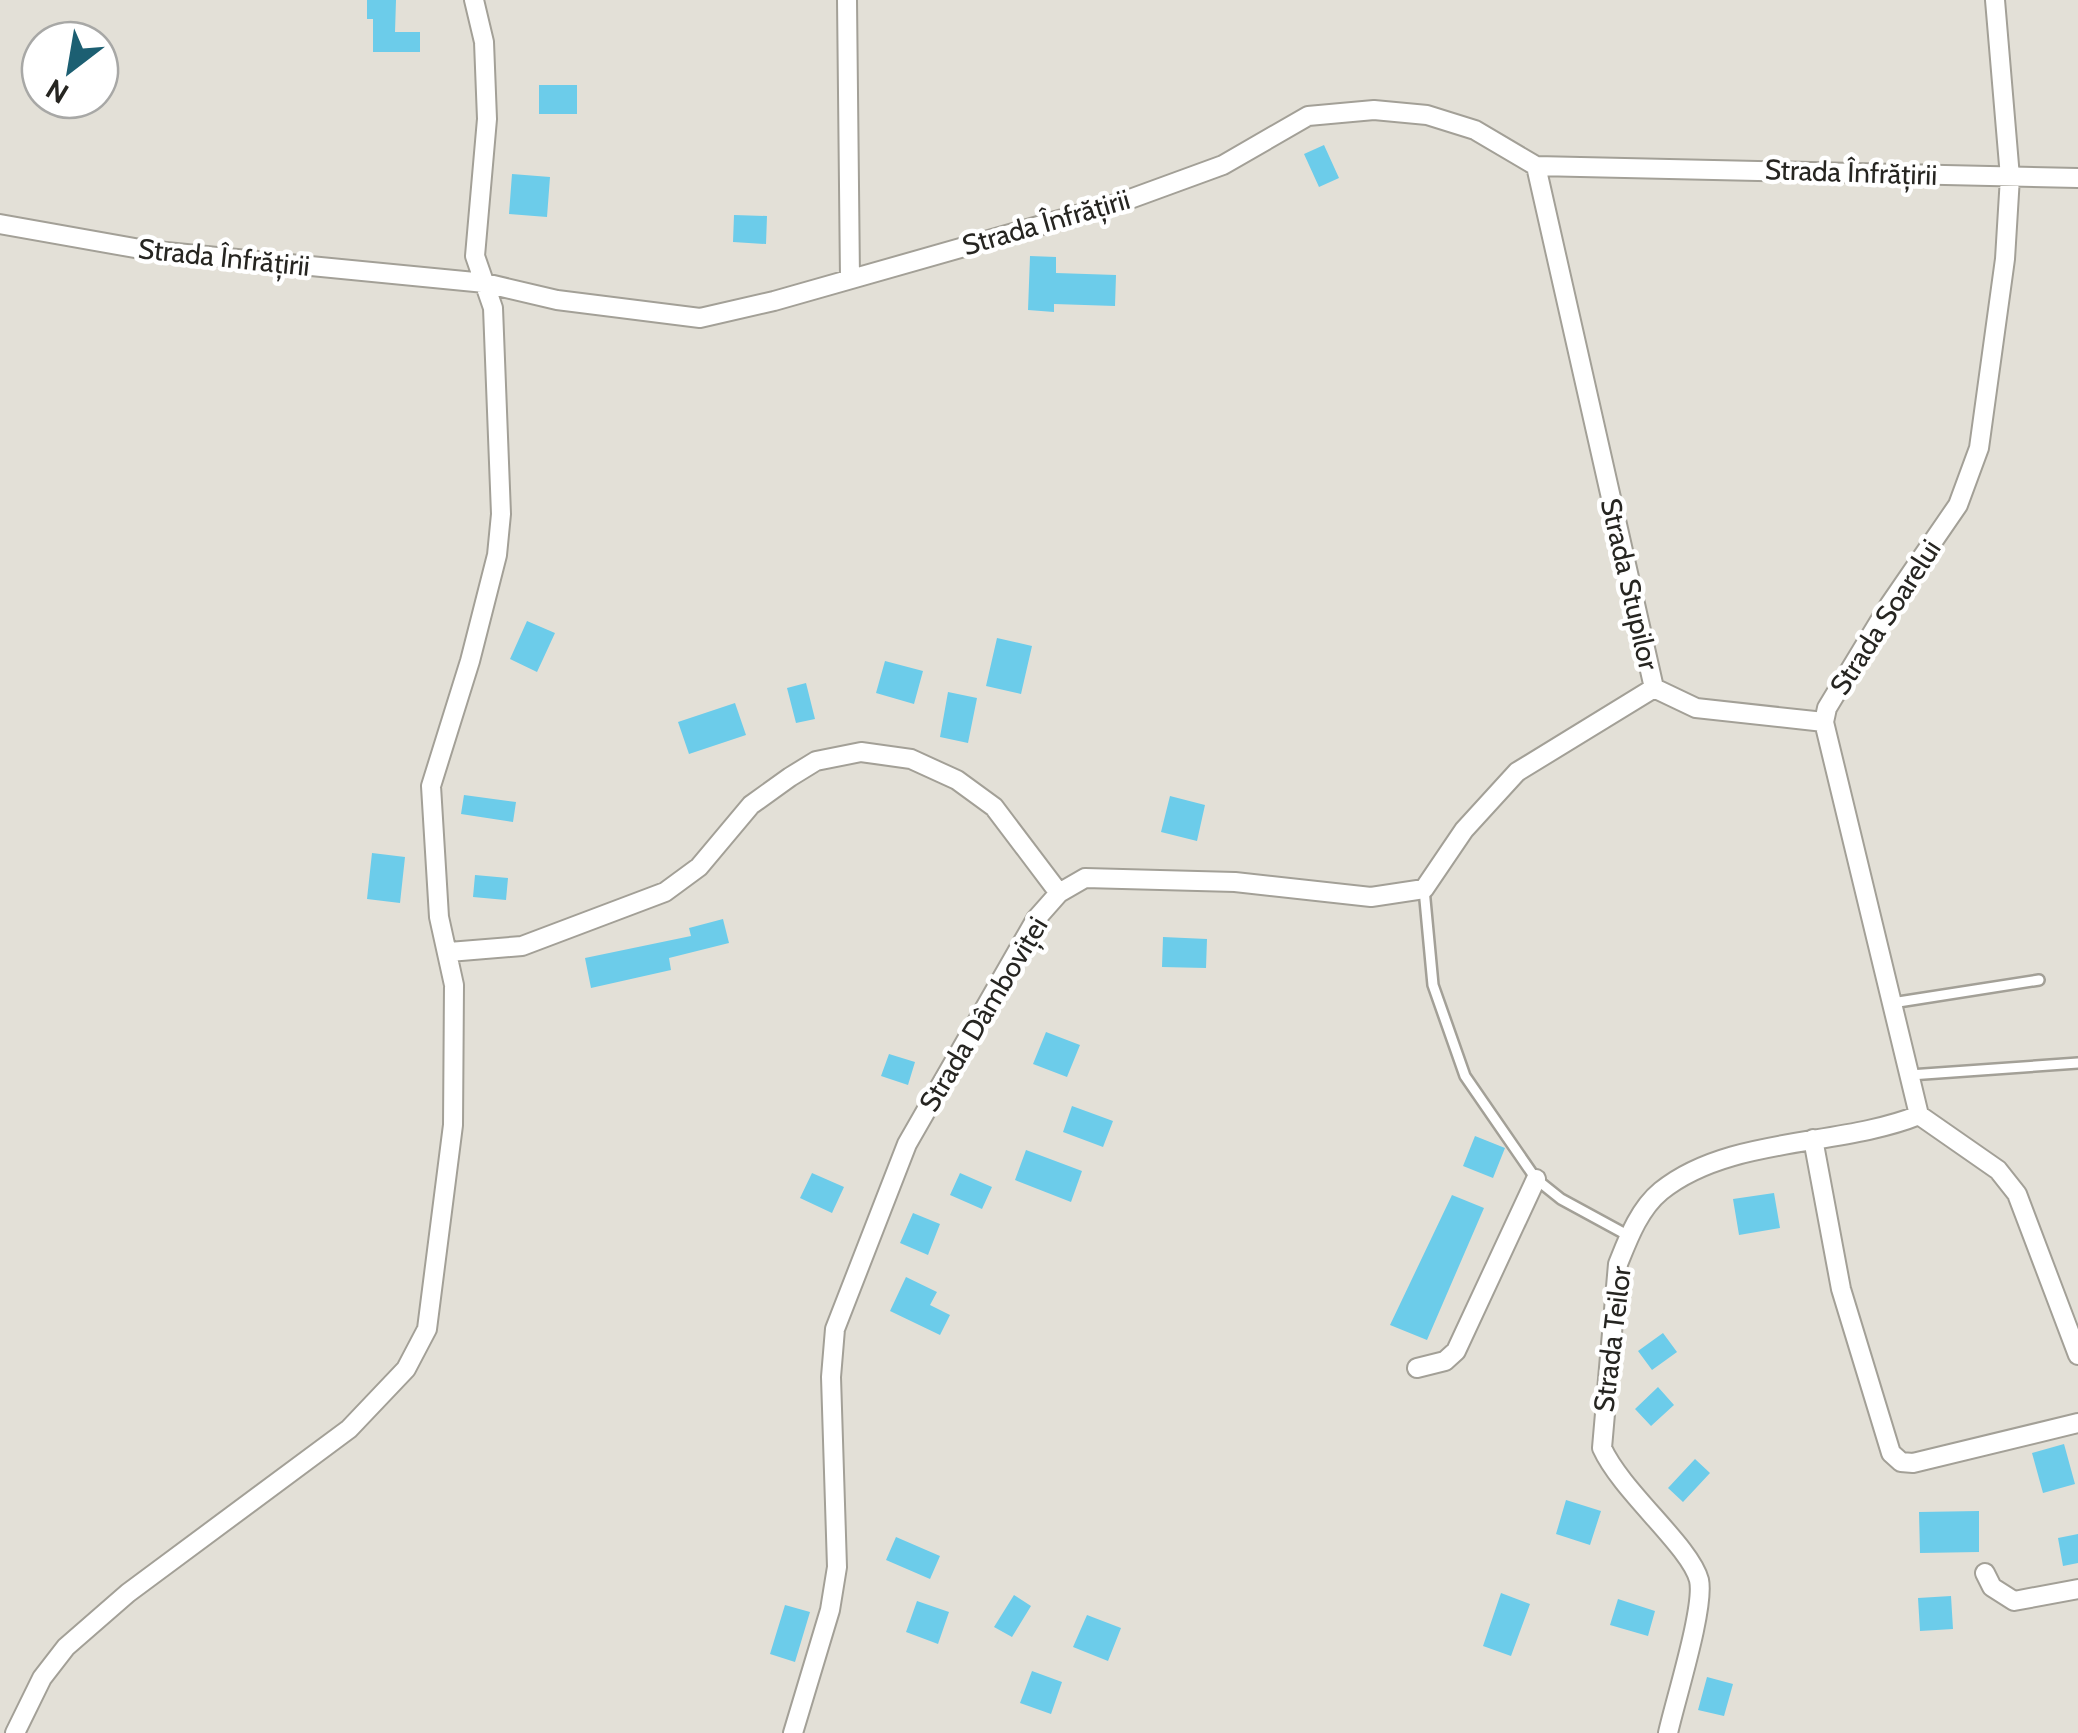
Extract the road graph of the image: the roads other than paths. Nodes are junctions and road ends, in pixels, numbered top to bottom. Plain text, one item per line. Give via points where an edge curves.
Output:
1 (474, 0) edge
2 (848, 0) edge
3 (1995, 0) edge
4 (1536, 166) junction
5 (2010, 177) junction
6 (2078, 178) edge
7 (0, 224) edge
8 (850, 279) junction
9 (485, 283) junction
10 (1654, 688) junction
11 (1824, 722) junction
12 (1424, 889) junction
13 (1059, 893) junction
14 (449, 952) junction
15 (2039, 980) dead end
16 (1892, 1003) junction
17 (2078, 1063) edge
18 (1910, 1076) junction
19 (1919, 1115) junction
20 (1812, 1139) junction
21 (1536, 1179) junction
22 (1629, 1236) junction
23 (2078, 1354) edge
24 (1417, 1368) dead end
25 (2078, 1423) edge
26 (1985, 1572) dead end
27 (2078, 1589) edge
28 (15, 1733) edge
29 (793, 1733) edge
30 (1668, 1733) edge

1 - 9 street via 484,42 487,119 475,256
2 - 8 street
3 - 5 street, Strada Soarelui
4 - 5 street, Strada Înfrățirii
4 - 8 street, Strada Înfrățirii via 1474,130 1427,115 1374,110 1308,116 1222,165 1118,203
4 - 10 street, Strada Stupilor
5 - 6 street, Strada Înfrățirii
5 - 11 street, Strada Soarelui via 1979,448 1958,505 1890,604
7 - 9 street, Strada Înfrățirii via 146,250
8 - 9 street, Strada Înfrățirii via 700,318 594,306
9 - 14 street via 493,308 496,555 430,786 439,917
10 - 11 street via 1696,708
10 - 12 street, Strada Stupilor via 1517,772 1464,830
11 - 16 street, Strada Soarelui
12 - 13 street via 1372,897 1143,877 1085,878
12 - 21 lane via 1433,984 1465,1076
13 - 14 street, Strada Dâmboviței via 994,807 957,780 911,758 861,752 816,761 751,804 700,868 665,892 522,946
13 - 29 street, Strada Dâmboviței via 1036,919 907,1144 835,1329 837,1567
14 - 28 street via 453,1125 442,1242 427,1329 406,1369 349,1429 66,1647
15 - 16 lane
16 - 18 street, Strada Soarelui
17 - 18 lane
18 - 19 street, Strada Soarelui
19 - 20 street, Strada Teilor via 1870,1132
19 - 23 street via 1998,1170 2018,1194
20 - 22 street, Strada Teilor via 1694,1172 1660,1191
20 - 25 street via 1840,1289 1891,1453 1913,1463
21 - 22 lane
21 - 24 street via 1456,1351
22 - 30 street, Strada Teilor via 1618,1264 1600,1430 1613,1472 1698,1578
26 - 27 street via 1992,1587 2014,1601

